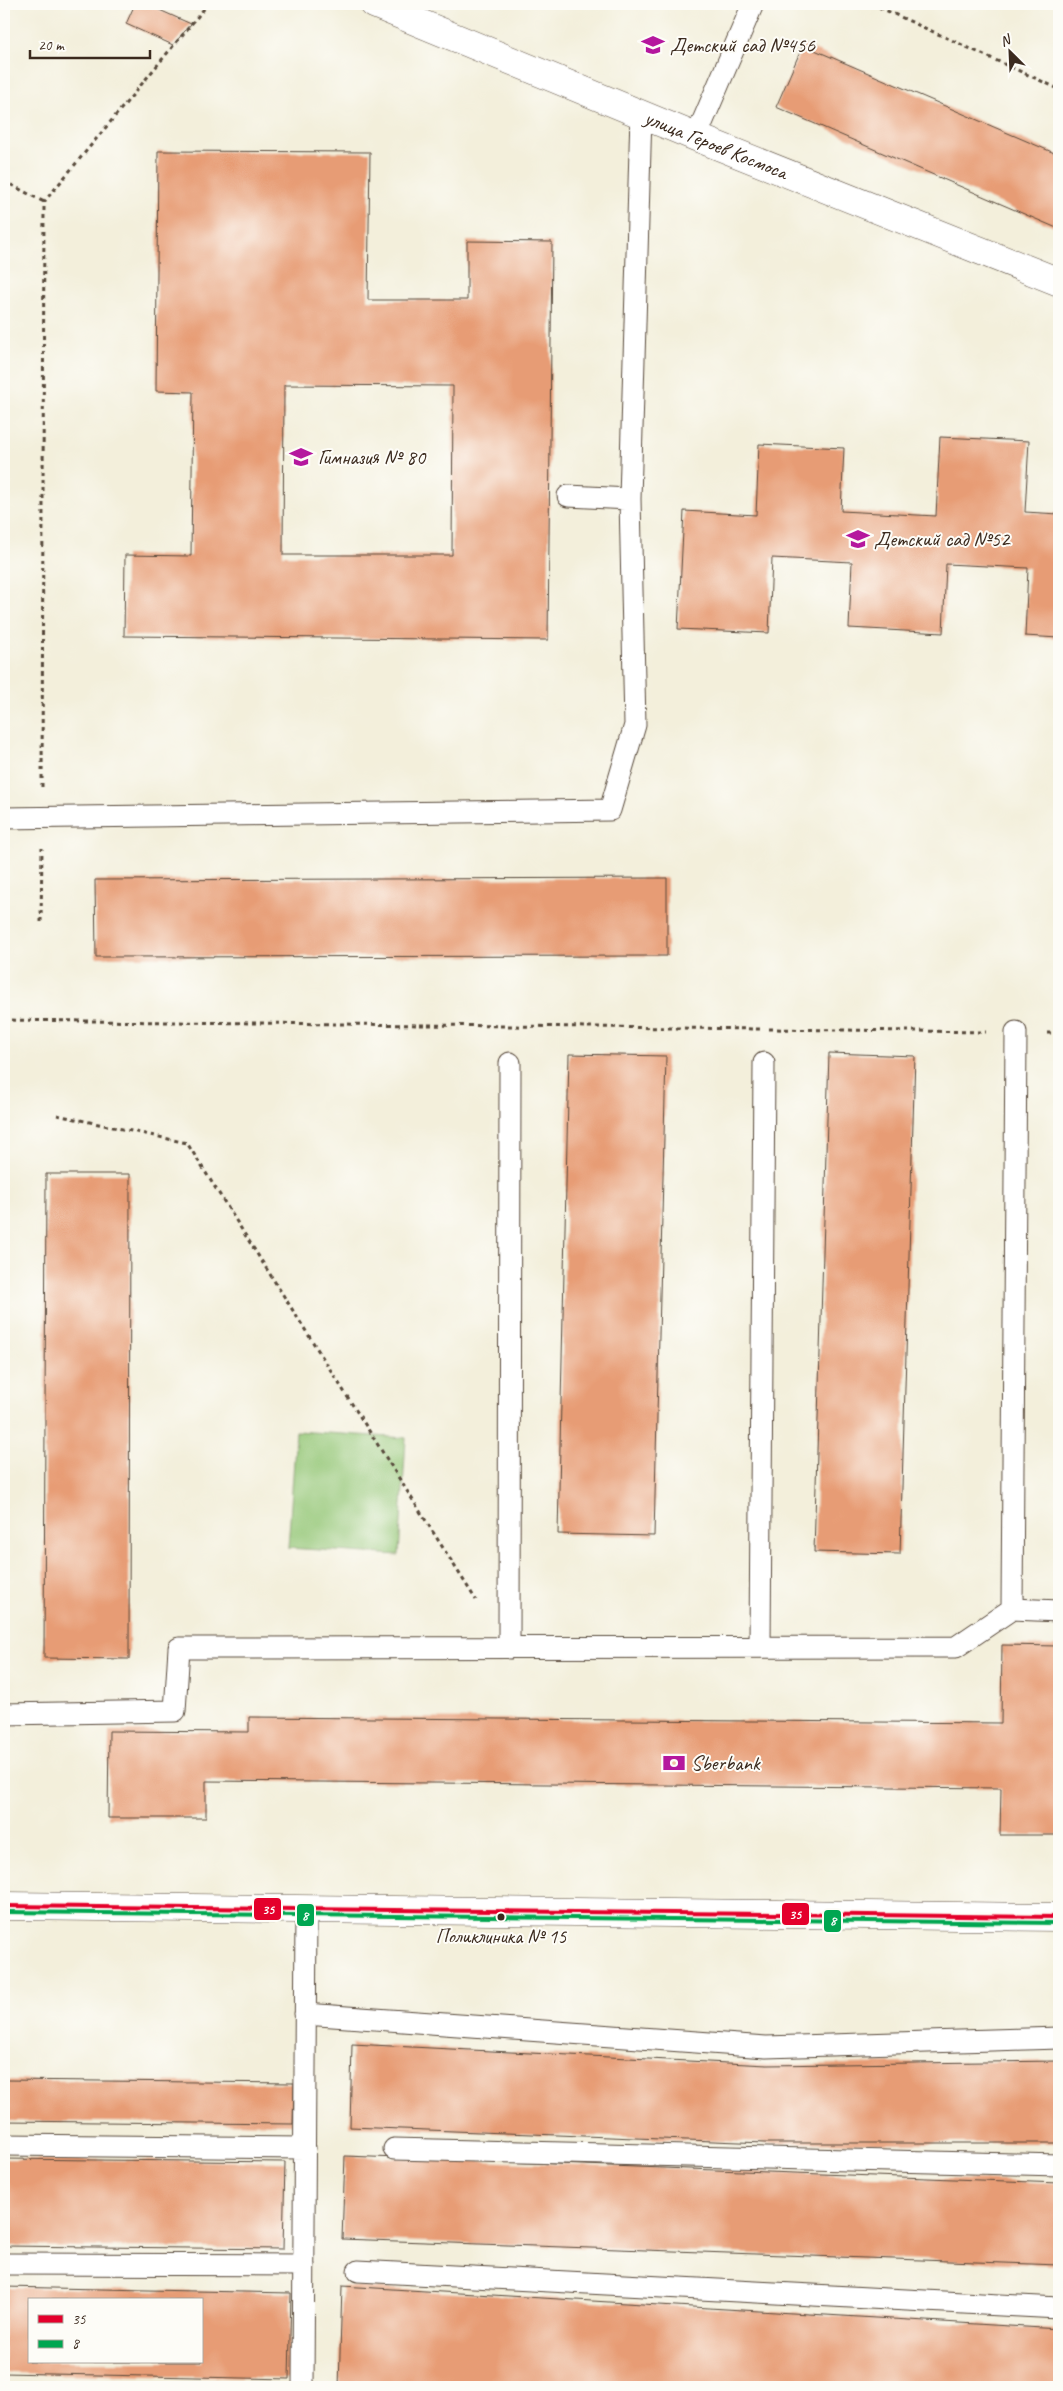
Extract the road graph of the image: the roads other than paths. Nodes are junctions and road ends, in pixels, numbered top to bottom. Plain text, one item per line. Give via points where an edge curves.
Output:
1 (374, 4) edge
2 (753, 4) edge
3 (640, 114) junction
4 (696, 137) junction
5 (1059, 282) edge
6 (568, 496) dead end
7 (630, 499) junction
8 (4, 818) edge
9 (1016, 1032) road end
10 (510, 1063) dead end
11 (764, 1063) dead end
12 (1012, 1609) junction
13 (1059, 1611) edge
14 (760, 1647) junction
15 (509, 1648) junction
16 (4, 1714) edge
17 (4, 1906) edge
18 (306, 1909) junction
19 (1059, 1917) edge
20 (306, 2014) junction
21 (1059, 2038) edge
22 (4, 2145) edge
23 (305, 2148) junction
24 (394, 2149) dead end
25 (1059, 2165) edge
26 (4, 2264) edge
27 (304, 2265) junction
28 (358, 2272) dead end
29 (1059, 2308) edge
30 (303, 2387) edge

1 - 3 street, улица Героев Космоса
2 - 4 lane
3 - 4 street, улица Героев Космоса
3 - 7 lane
4 - 5 street, улица Героев Космоса
6 - 7 lane
7 - 8 lane via 635,725 610,810
9 - 12 lane
10 - 15 lane
11 - 14 lane
12 - 13 lane
12 - 14 lane via 956,1647
14 - 15 lane
15 - 16 lane via 179,1648 175,1711
17 - 18 street
18 - 19 street
18 - 20 lane
20 - 21 lane via 766,2047
20 - 23 lane
22 - 23 lane
23 - 27 lane
24 - 25 lane
26 - 27 lane
27 - 30 lane
28 - 29 lane

